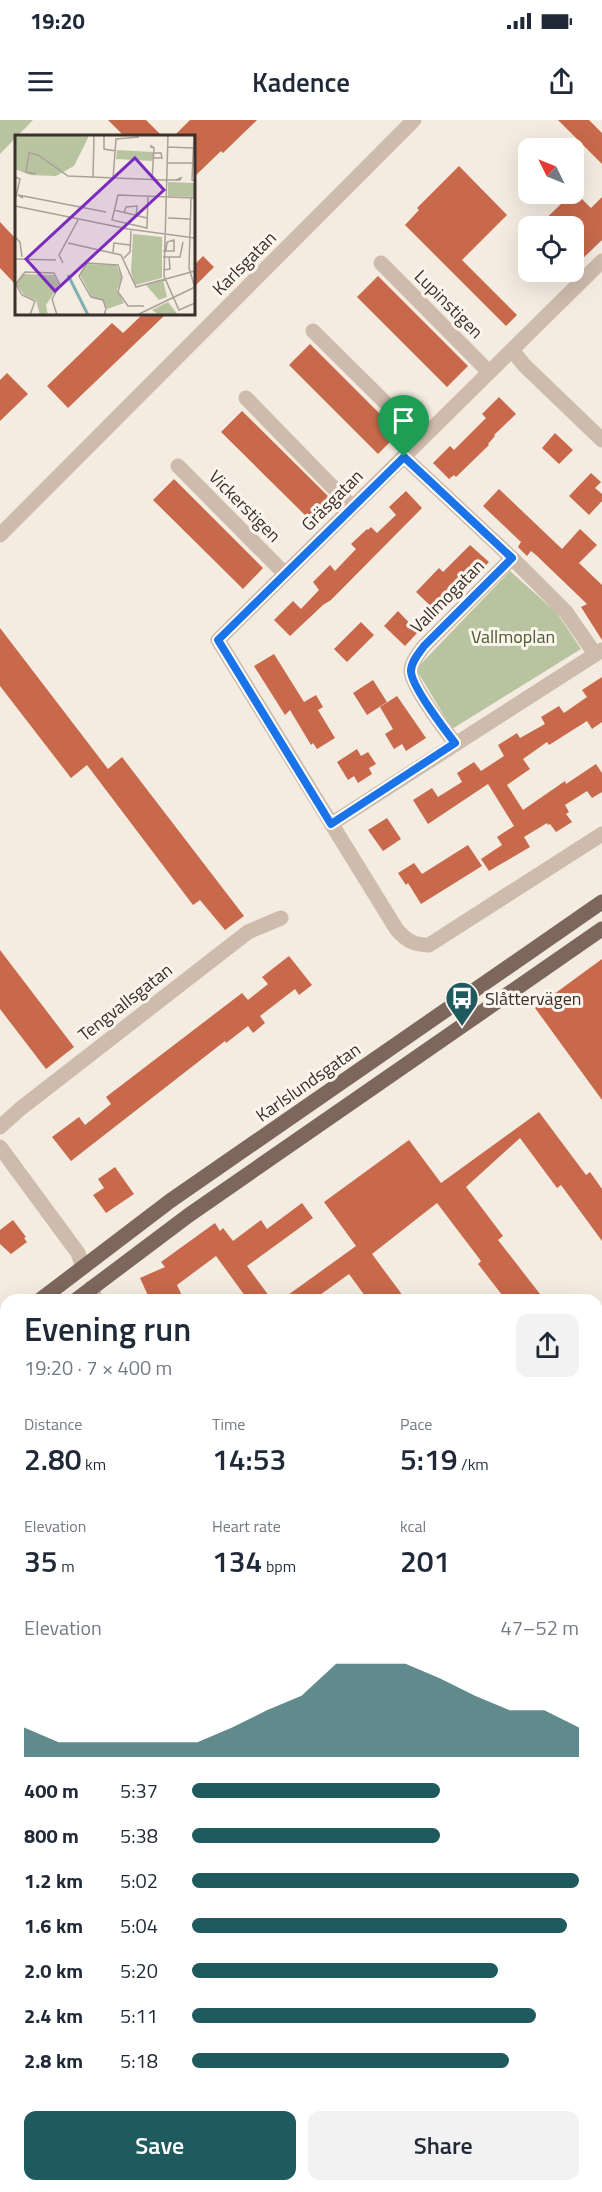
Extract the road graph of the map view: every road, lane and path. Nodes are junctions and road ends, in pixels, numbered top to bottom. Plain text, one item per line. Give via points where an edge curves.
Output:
1 (414, 120) edge
2 (602, 261) edge
3 (381, 263) dead end
4 (313, 331) dead end
5 (512, 350) junction
6 (489, 372) junction
7 (246, 398) dead end
8 (422, 439) junction
9 (602, 440) edge
10 (404, 457) junction
11 (178, 466) dead end
12 (352, 507) junction
13 (0, 535) edge
14 (512, 558) junction
15 (285, 574) junction
16 (599, 652) edge
17 (455, 743) junction
18 (331, 824) junction
19 (602, 834) edge
20 (602, 902) edge
21 (281, 918) dead end
22 (602, 929) edge
23 (0, 1127) edge
24 (0, 1147) edge
25 (83, 1267) junction
26 (48, 1294) edge
27 (94, 1294) edge

1 - 13 street, Karlsgatan
2 - 5 street, Gräsgatan
3 - 6 street, Lupinstigen
4 - 8 street
5 - 6 street, Gräsgatan
5 - 9 street
6 - 8 street, Gräsgatan
7 - 12 street
8 - 10 street, Gräsgatan
10 - 12 street, Gräsgatan
10 - 14 street
11 - 15 street, Vickerstigen
12 - 15 street, Gräsgatan
14 - 16 street, Vallmogatan
14 - 17 street, Vallmogatan via 415,658 411,671 416,685
15 - 18 street, Gräsgatan via 218,640
16 - 17 street, Vallmogatan
17 - 18 street, Vallmogatan
18 - 19 street via 397,930 417,945 429,945
20 - 25 main road, Karlslundsgatan via 179,1194
21 - 23 street, Tengvallsgatan via 248,932
22 - 27 main road via 189,1215
24 - 25 street via 78,1253
25 - 26 main road, Karlslundsgatan
25 - 27 main road

